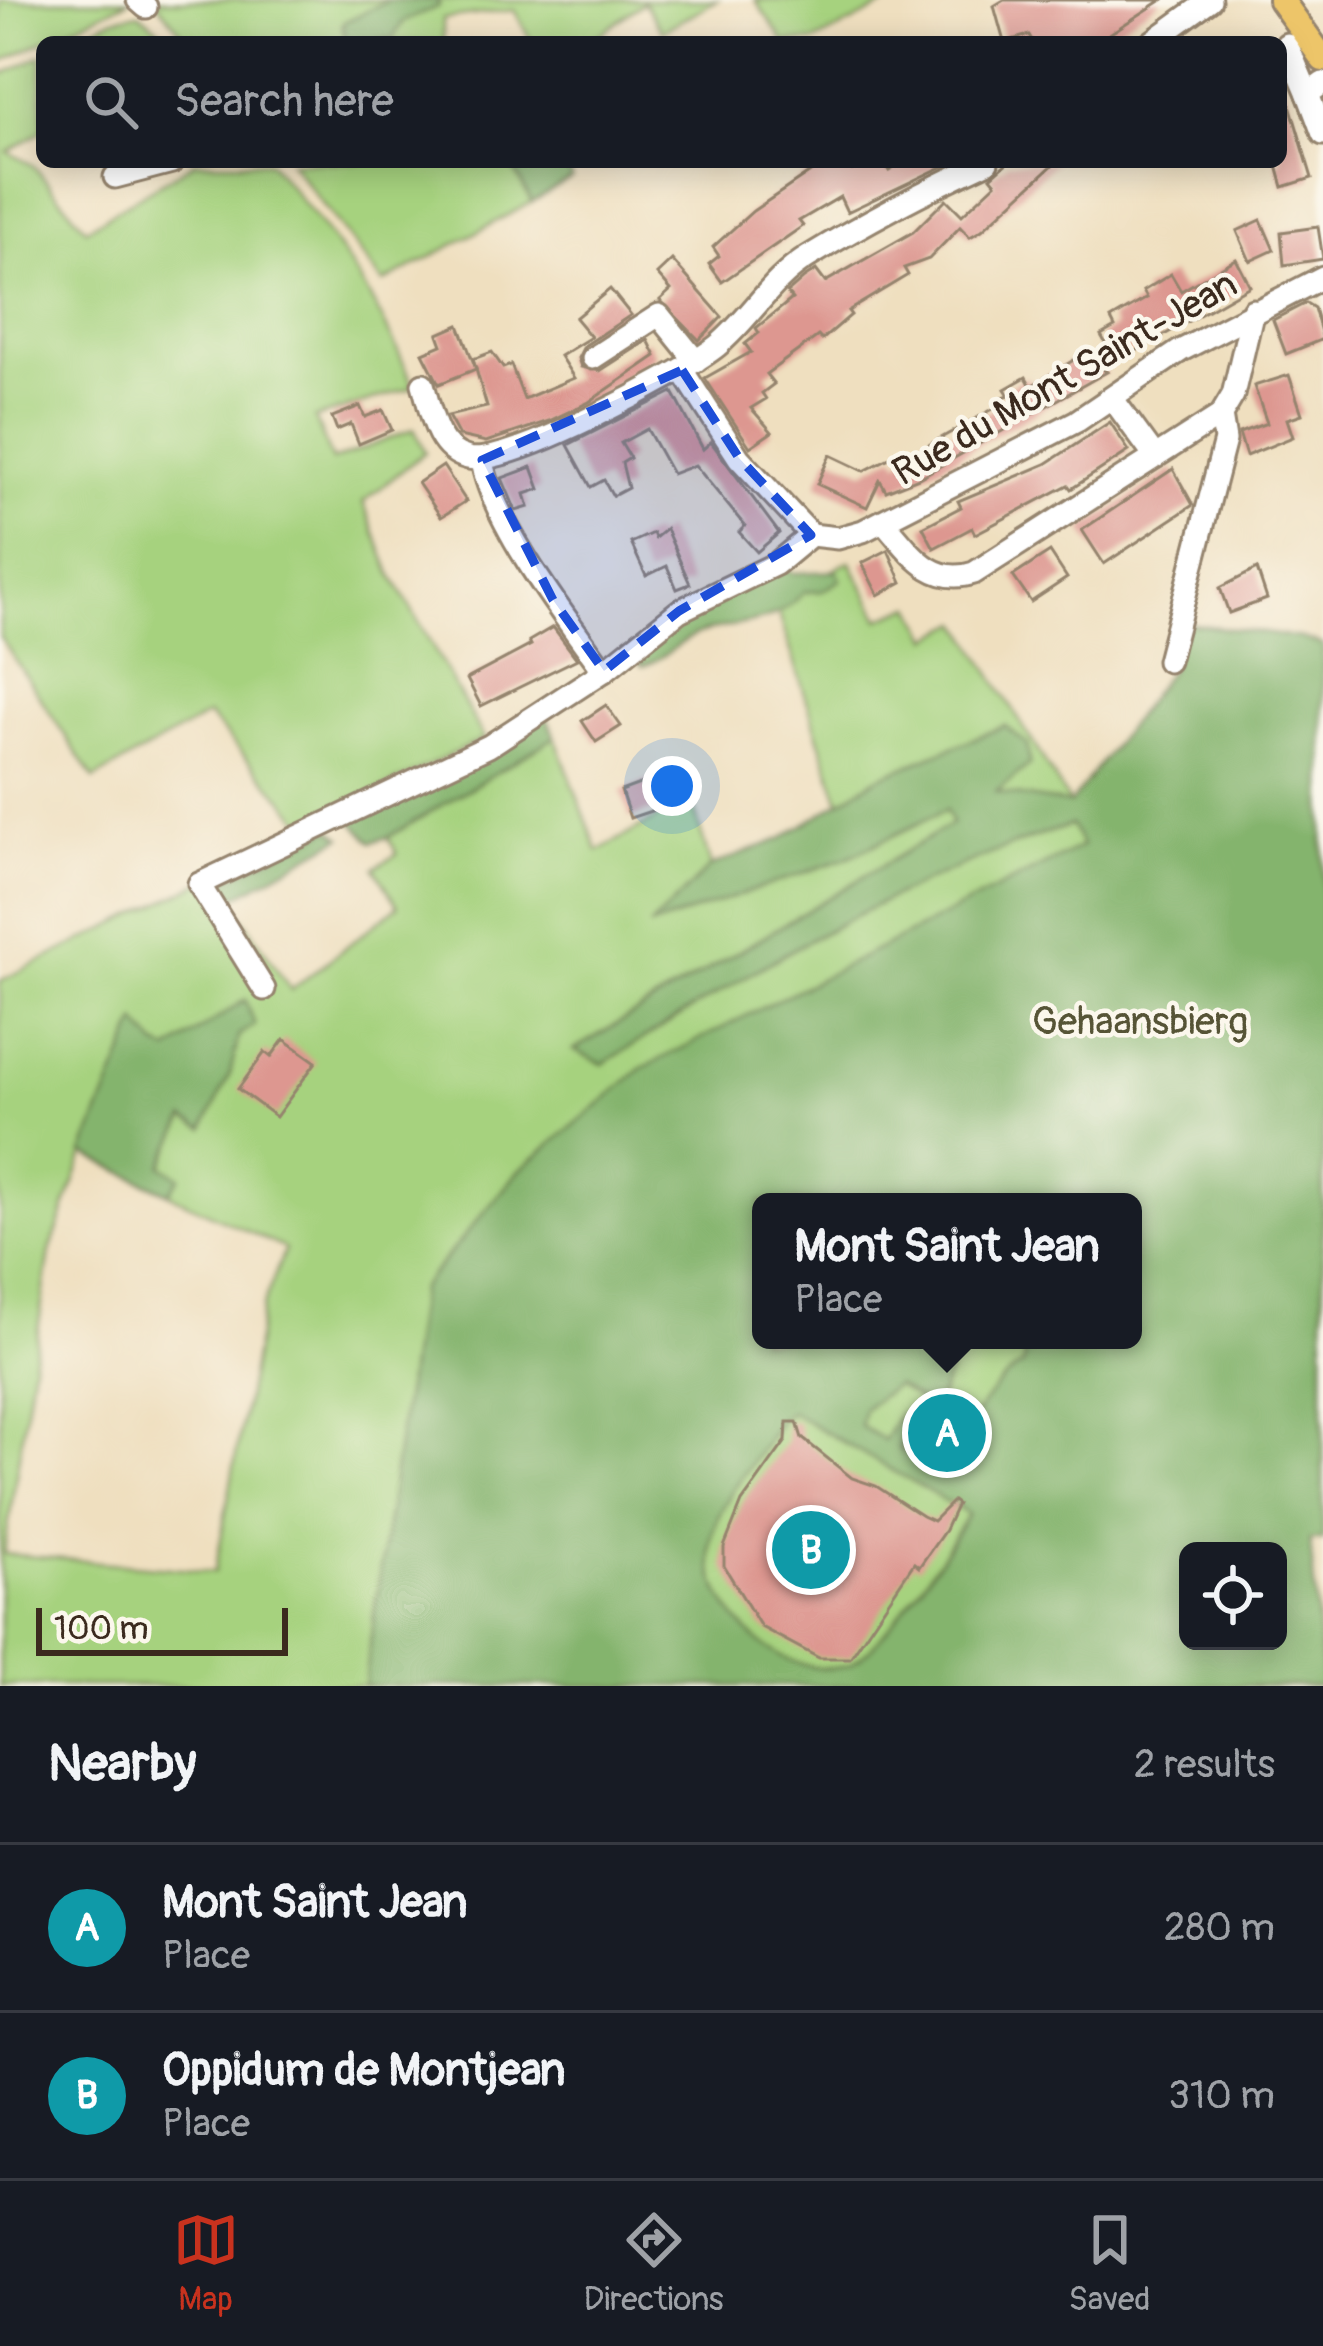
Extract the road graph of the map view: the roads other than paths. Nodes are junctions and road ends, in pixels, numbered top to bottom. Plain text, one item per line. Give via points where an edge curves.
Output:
1 (1210, 0) edge
2 (1293, 4) edge
3 (1160, 36) edge
4 (1287, 44) dead end
5 (1323, 59) edge
6 (1316, 88) edge
7 (1323, 134) edge
8 (148, 168) edge
9 (976, 168) edge
10 (115, 176) dead end
11 (1323, 277) edge
12 (1253, 310) junction
13 (593, 358) dead end
14 (689, 365) junction
15 (423, 384) dead end
16 (1112, 398) junction
17 (1221, 415) junction
18 (1155, 457) junction
19 (482, 460) junction
20 (883, 521) junction
21 (811, 536) junction
22 (1168, 661) dead end
23 (604, 671) junction
24 (263, 989) dead end

1 - 3 street
2 - 5 main road
4 - 6 street
6 - 7 street
8 - 10 street
9 - 14 street via 806,258
11 - 12 street, Rue du Mont Saint-Jean
12 - 16 street, Rue du Mont Saint-Jean
12 - 17 street
13 - 14 street via 658,315
14 - 19 street via 514,453
14 - 21 street via 739,458
15 - 19 street via 438,434 449,448
16 - 18 street
16 - 20 street, Rue du Mont Saint-Jean
17 - 18 street
17 - 22 street via 1226,440
18 - 20 street via 956,578 925,568
19 - 23 street via 492,494 553,600
20 - 21 street, Rue du Mont Saint-Jean via 838,538
21 - 23 street, Rue du Mont Saint-Jean via 776,564 679,611
23 - 24 street, Rue du Mont Saint-Jean via 424,782 199,884

